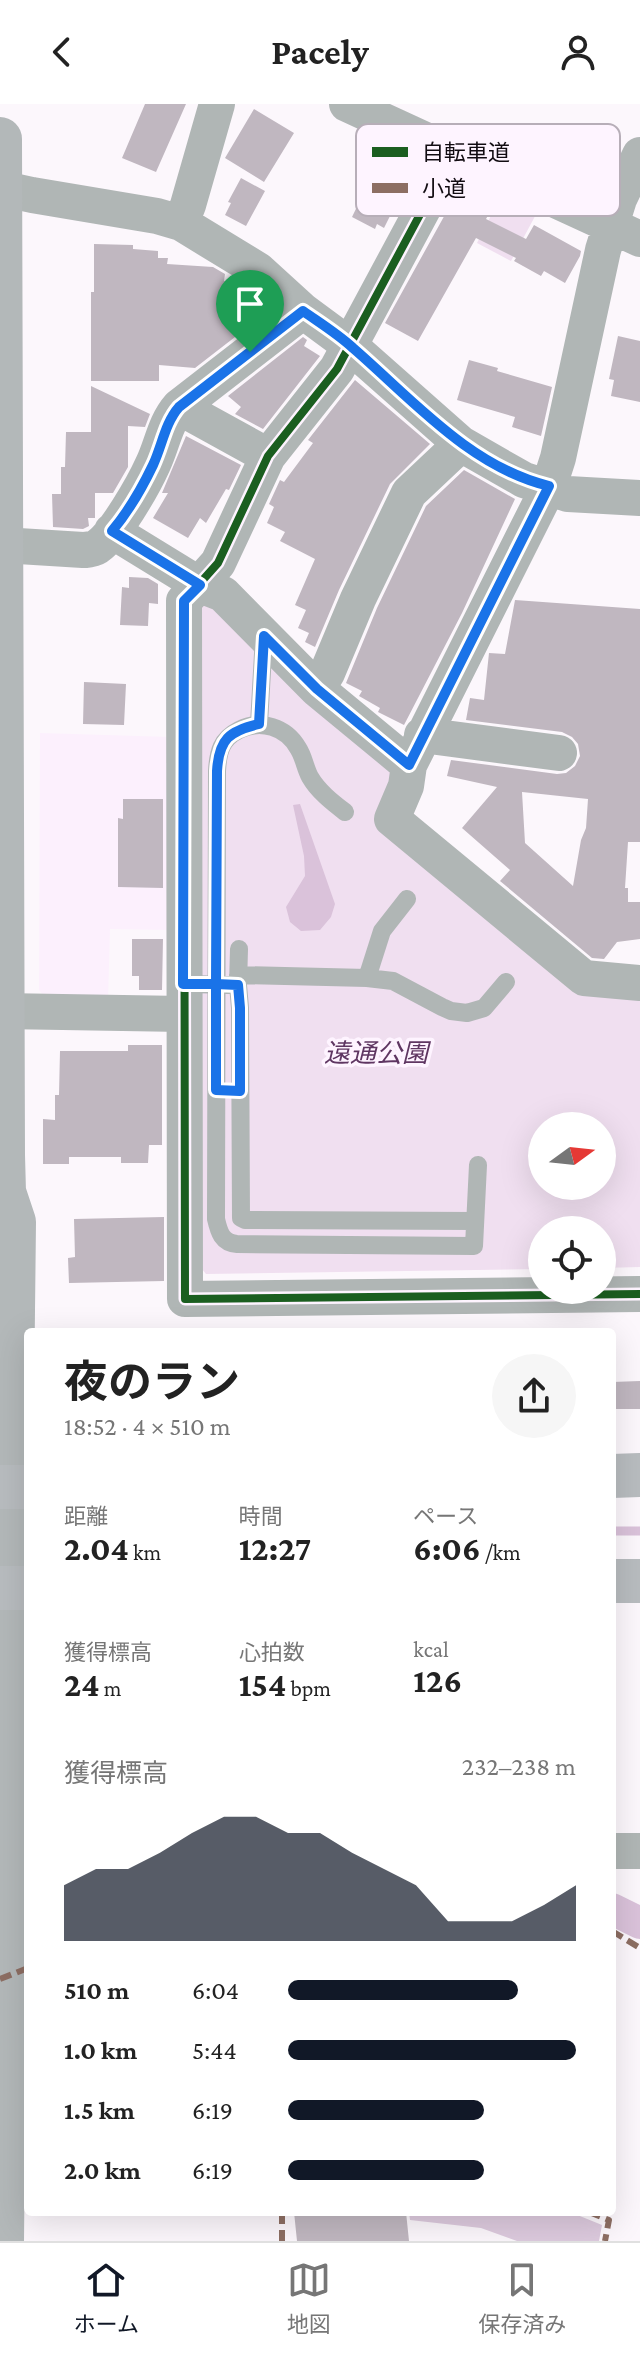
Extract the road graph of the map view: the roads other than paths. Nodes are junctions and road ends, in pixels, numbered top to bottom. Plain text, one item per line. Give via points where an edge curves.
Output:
1 (217, 104) edge
2 (347, 104) edge
3 (390, 124) edge
4 (0, 139) edge
5 (640, 155) edge
6 (1, 188) edge
7 (620, 197) edge
8 (620, 204) edge
9 (419, 216) edge
10 (591, 216) edge
11 (181, 223) junction
12 (626, 232) edge
13 (303, 311) junction
14 (349, 345) junction
15 (179, 407) junction
16 (461, 444) junction
17 (268, 456) junction
18 (549, 486) junction
19 (640, 498) edge
20 (112, 531) junction
21 (2, 545) junction
22 (200, 585) junction
23 (264, 636) junction
24 (317, 689) junction
25 (259, 724) junction
26 (416, 750) junction
27 (559, 753) dead end
28 (0, 773) edge
29 (345, 812) dead end
30 (407, 899) dead end
31 (239, 949) dead end
32 (367, 978) junction
33 (238, 980) junction
34 (506, 982) dead end
35 (640, 983) edge
36 (194, 994) junction
37 (2, 1011) junction
38 (216, 1090) junction
39 (240, 1091) junction
40 (478, 1165) dead end
41 (4, 1203) edge
42 (374, 1221) junction
43 (475, 1221) junction
44 (373, 1245) junction
45 (640, 1294) edge
46 (640, 1475) edge
47 (616, 1476) edge
48 (11, 1537) edge
49 (616, 1581) edge
50 (640, 1581) edge
51 (616, 1851) edge
52 (640, 1851) edge
53 (11, 1906) edge
54 (2, 2241) edge

1 - 11 street
2 - 3 street
4 - 6 main road
5 - 7 street
6 - 11 street
6 - 21 main road
8 - 12 street
9 - 14 street
10 - 12 street
11 - 13 street via 258,270
12 - 18 street via 603,250
13 - 14 street
13 - 15 street
14 - 16 street
14 - 17 street via 337,369
15 - 17 street
15 - 20 street via 153,465
16 - 18 street via 524,480
16 - 24 street via 409,493
17 - 22 street via 218,563
18 - 19 street via 568,494
18 - 26 street
20 - 21 street via 94,548 83,550
20 - 22 street
21 - 28 main road
22 - 23 street via 223,594
22 - 36 street via 184,601
23 - 24 street
23 - 25 lane
24 - 26 street
25 - 29 lane via 292,739 313,781
25 - 36 lane via 235,732 221,746 217,771 226,812
26 - 27 street
26 - 35 street via 392,819 584,978
28 - 37 main road
30 - 32 lane via 382,931
31 - 33 lane
32 - 33 lane
32 - 34 lane via 393,981 459,1013 484,1008
33 - 36 lane
33 - 39 lane
36 - 37 street
36 - 38 lane
36 - 45 street via 185,1299
37 - 41 main road
38 - 39 lane
38 - 44 lane via 220,1236 237,1244
39 - 42 lane via 241,1218
40 - 43 lane
41 - 48 main road via 14,1222
42 - 43 lane
42 - 44 lane
43 - 44 lane via 474,1246
46 - 47 highway
48 - 53 main road via 4,1682
49 - 50 highway
51 - 52 street
53 - 54 main road

